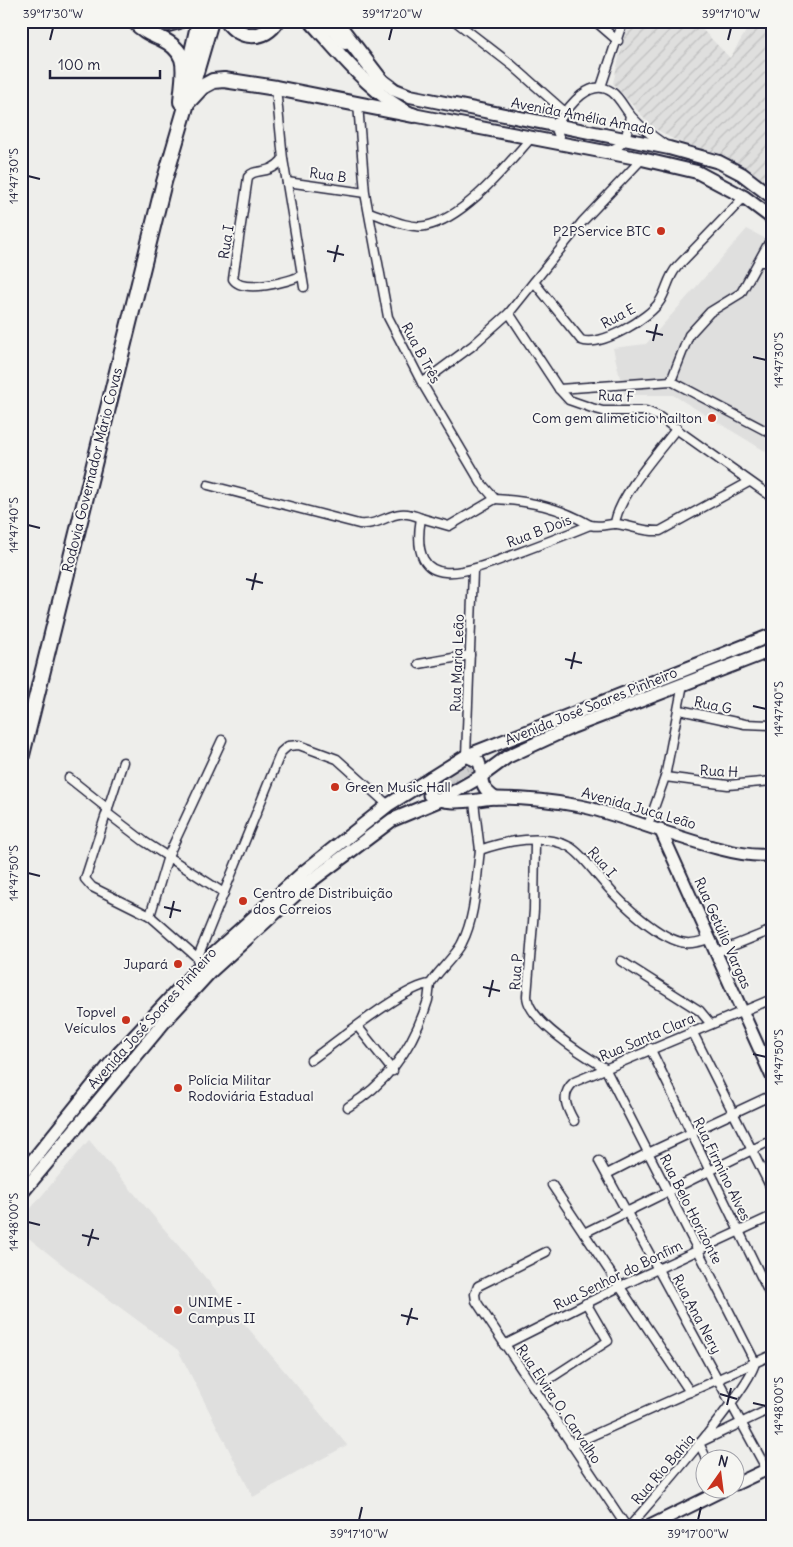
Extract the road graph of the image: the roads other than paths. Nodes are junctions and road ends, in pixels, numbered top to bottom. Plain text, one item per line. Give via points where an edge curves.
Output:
1 (134, 21) edge
2 (152, 21) edge
3 (179, 21) edge
4 (199, 21) edge
5 (211, 21) edge
6 (226, 21) edge
7 (277, 21) edge
8 (310, 21) edge
9 (325, 21) edge
10 (335, 21) edge
11 (454, 21) edge
12 (595, 21) edge
13 (623, 21) edge
14 (618, 41) junction
15 (382, 82) junction
16 (601, 87) junction
17 (276, 88) junction
18 (185, 102) junction
19 (358, 104) junction
20 (565, 112) junction
21 (413, 115) junction
22 (630, 115) junction
23 (555, 126) junction
24 (531, 138) junction
25 (626, 140) junction
26 (562, 144) junction
27 (670, 148) junction
28 (605, 152) junction
29 (283, 159) junction
30 (642, 159) junction
31 (287, 182) junction
32 (365, 193) junction
33 (744, 197) junction
34 (772, 197) edge
35 (369, 212) junction
36 (772, 218) edge
37 (772, 239) edge
38 (759, 262) junction
39 (772, 262) edge
40 (302, 275) junction
41 (534, 282) junction
42 (304, 287) dead end
43 (509, 313) junction
44 (671, 381) junction
45 (422, 384) junction
46 (559, 389) junction
47 (676, 428) junction
48 (772, 434) edge
49 (748, 482) junction
50 (208, 485) dead end
51 (772, 497) edge
52 (495, 498) junction
53 (421, 518) junction
54 (590, 524) junction
55 (615, 524) junction
56 (473, 571) junction
57 (772, 635) edge
58 (772, 650) edge
59 (470, 655) junction
60 (419, 664) dead end
61 (683, 684) junction
62 (680, 710) junction
63 (772, 725) edge
64 (222, 740) dead end
65 (466, 756) junction
66 (21, 758) edge
67 (123, 762) dead end
68 (480, 777) junction
69 (665, 777) junction
70 (69, 778) dead end
71 (430, 778) junction
72 (772, 781) edge
73 (495, 798) junction
74 (440, 800) junction
75 (474, 802) junction
76 (388, 805) junction
77 (107, 811) junction
78 (648, 825) junction
79 (660, 829) junction
80 (535, 841) junction
81 (480, 850) junction
82 (168, 856) junction
83 (770, 859) edge
84 (224, 893) junction
85 (150, 916) junction
86 (772, 930) edge
87 (709, 939) junction
88 (715, 953) junction
89 (200, 961) junction
90 (621, 961) dead end
91 (430, 984) junction
92 (772, 999) edge
93 (741, 1011) junction
94 (710, 1023) junction
95 (358, 1027) junction
96 (692, 1031) junction
97 (650, 1048) junction
98 (311, 1060) dead end
99 (605, 1068) junction
100 (393, 1071) junction
101 (772, 1077) edge
102 (772, 1095) edge
103 (348, 1107) dead end
104 (733, 1113) junction
105 (574, 1121) dead end
106 (691, 1133) junction
107 (772, 1140) edge
108 (751, 1150) junction
109 (648, 1153) junction
110 (599, 1161) dead end
111 (710, 1171) junction
112 (607, 1174) junction
113 (21, 1175) edge
114 (552, 1185) dead end
115 (772, 1190) edge
116 (668, 1191) junction
117 (21, 1194) edge
118 (627, 1211) junction
119 (772, 1216) edge
120 (739, 1231) junction
121 (584, 1233) junction
122 (698, 1250) junction
123 (546, 1252) dead end
124 (659, 1268) junction
125 (621, 1286) junction
126 (772, 1300) edge
127 (586, 1303) junction
128 (504, 1345) junction
129 (772, 1355) edge
130 (755, 1362) junction
131 (718, 1379) junction
132 (534, 1389) junction
133 (690, 1392) junction
134 (731, 1403) junction
135 (772, 1408) edge
136 (741, 1422) junction
137 (699, 1443) junction
138 (571, 1445) junction
139 (702, 1450) edge
140 (770, 1472) edge
141 (746, 1480) edge
142 (703, 1500) edge
143 (628, 1526) edge
144 (650, 1526) edge

1 - 18 highway via 142,30 175,46 182,54
2 - 3 highway via 168,24
4 - 18 highway, Rodovia Governador Mário Covas
5 - 18 highway, Rodovia Governador Mário Covas
6 - 7 highway via 234,31 248,36 271,30
8 - 21 main road via 373,90
9 - 15 main road
10 - 15 highway
11 - 20 street via 513,66
12 - 14 street
13 - 14 street
14 - 16 street
15 - 23 main road, Avenida Amélia Amado via 410,96
16 - 20 street via 589,90
16 - 22 street via 611,91
17 - 18 highway via 213,81
17 - 19 highway
17 - 29 street
18 - 66 highway, Rodovia Governador Mário Covas
19 - 21 highway
19 - 32 street, Rua B Três
20 - 23 street
21 - 24 main road
22 - 25 street
22 - 27 street
23 - 25 main road, Avenida Amélia Amado
23 - 26 street
24 - 26 main road
24 - 35 street via 477,196 438,221 416,226
25 - 27 main road, Avenida Amélia Amado
25 - 28 street via 620,148
26 - 28 main road
27 - 34 main road, Avenida Amélia Amado via 719,162 742,174
28 - 30 main road
29 - 31 street
29 - 40 street, Rua I via 270,171 252,172 248,177 233,279 239,285 270,286
30 - 33 main road via 697,172
30 - 41 street via 583,220
31 - 32 street, Rua B
31 - 40 street
32 - 35 street, Rua B Três
33 - 36 main road
33 - 41 street, Rua E via 675,268 660,302 649,313 598,341 581,340
35 - 45 street, Rua B Três via 384,306
37 - 38 street
38 - 39 street
38 - 44 street via 741,293 710,312 689,335
40 - 42 street
41 - 43 street
43 - 45 street
43 - 46 street, Rua F
44 - 46 street
44 - 48 street
45 - 52 street, Rua B Três via 481,483
46 - 47 street, Rua F via 569,400 581,405 604,411 646,411
47 - 49 street, Rua F
47 - 55 street via 630,491 616,514
49 - 51 street, Rua F
49 - 55 street, Rua B Dois via 660,531
50 - 53 street via 359,524 376,522 398,513
52 - 53 street via 449,526
52 - 54 street via 546,505
53 - 56 street, Rua B Dois via 418,539 424,562 437,572 446,574
54 - 55 street, Rua B Dois via 602,527
54 - 56 street, Rua B Dois
56 - 59 street, Rua Maria Leão
57 - 65 main road, Avenida José Soares Pinheiro
58 - 61 main road, Avenida José Soares Pinheiro
59 - 60 street
59 - 65 street, Rua Maria Leão
61 - 62 street
61 - 68 main road, Avenida José Soares Pinheiro via 572,727 507,757
62 - 63 street, Rua G via 745,724
62 - 69 street
64 - 82 street
65 - 68 main road via 479,762
65 - 71 main road, Avenida José Soares Pinheiro
67 - 77 street
68 - 73 main road via 487,792
68 - 74 main road, Avenida José Soares Pinheiro
69 - 72 street, Rua H via 728,785
69 - 78 street
70 - 77 street
71 - 74 main road via 429,795
71 - 76 main road, Avenida José Soares Pinheiro
73 - 75 main road, Avenida Juca Leão
73 - 78 main road, Avenida Juca Leão via 599,809
74 - 75 main road, Avenida Juca Leão
74 - 117 main road, Avenida José Soares Pinheiro via 392,820 312,881 210,972
75 - 81 street
76 - 84 street via 337,759 299,745 288,746 281,752
76 - 89 main road, Avenida José Soares Pinheiro
77 - 82 street
77 - 85 street via 85,879 87,884
78 - 79 main road, Avenida Juca Leão
79 - 83 main road, Avenida Juca Leão
79 - 87 main road, Rua Getúlio Vargas
80 - 81 street, Rua I via 510,842
80 - 87 street, Rua I via 558,842 577,852 606,886 664,935 692,944
80 - 99 street, Rua P via 529,1007 575,1050
81 - 91 street via 467,933 455,956
82 - 84 street
82 - 85 street
84 - 89 street
85 - 89 street
86 - 88 street
87 - 88 main road, Rua Getúlio Vargas
88 - 93 main road, Rua Getúlio Vargas
89 - 113 main road, Avenida José Soares Pinheiro via 119,1053
90 - 94 street via 700,1011
91 - 95 street via 421,985 389,1004
91 - 100 street via 423,1014
92 - 93 street, Rua Santa Clara
93 - 94 street, Rua Santa Clara
93 - 101 main road, Rua Getúlio Vargas
94 - 96 street, Rua Santa Clara
95 - 98 street
95 - 100 street
96 - 97 street, Rua Santa Clara
96 - 104 street
97 - 99 street, Rua Santa Clara
97 - 106 street, Rua Firmino Alves
99 - 105 street, Rua Santa Clara via 568,1088 566,1104
99 - 109 street, Rua Belo Horizonte
100 - 103 street via 372,1092
102 - 104 street
104 - 106 street
104 - 108 street
106 - 109 street
106 - 111 street, Rua Firmino Alves
107 - 108 street
108 - 111 street
108 - 115 street
109 - 112 street
109 - 116 street, Rua Belo Horizonte
110 - 112 street, Rua Ana Nery
111 - 116 street
111 - 120 street, Rua Firmino Alves
112 - 118 street, Rua Ana Nery
114 - 121 street
116 - 118 street
116 - 122 street, Rua Belo Horizonte
118 - 121 street
118 - 124 street, Rua Ana Nery
119 - 120 street, Rua Senhor do Bonfim
120 - 122 street, Rua Senhor do Bonfim
120 - 126 street, Rua Firmino Alves
121 - 125 street
122 - 124 street, Rua Senhor do Bonfim
122 - 130 street, Rua Belo Horizonte
123 - 128 street, Rua Elvira O. Carvalho via 478,1286 476,1301
124 - 125 street, Rua Senhor do Bonfim
124 - 131 street, Rua Ana Nery
125 - 127 street, Rua Senhor do Bonfim
125 - 133 street
127 - 128 street, Rua Senhor do Bonfim
127 - 132 street via 608,1341
128 - 132 street, Rua Elvira O. Carvalho
129 - 130 street
130 - 131 street
130 - 134 street via 753,1372
131 - 133 street
131 - 134 street, Rua Ana Nery
132 - 138 street, Rua Elvira O. Carvalho
133 - 138 street
134 - 136 street, Rua Ana Nery
134 - 137 street
135 - 136 street, Rua Rio Bahia
136 - 137 street, Rua Rio Bahia
136 - 140 street, Rua Ana Nery
137 - 139 street
137 - 143 street, Rua Rio Bahia
138 - 143 street, Rua Elvira O. Carvalho
140 - 141 main road
142 - 144 main road

